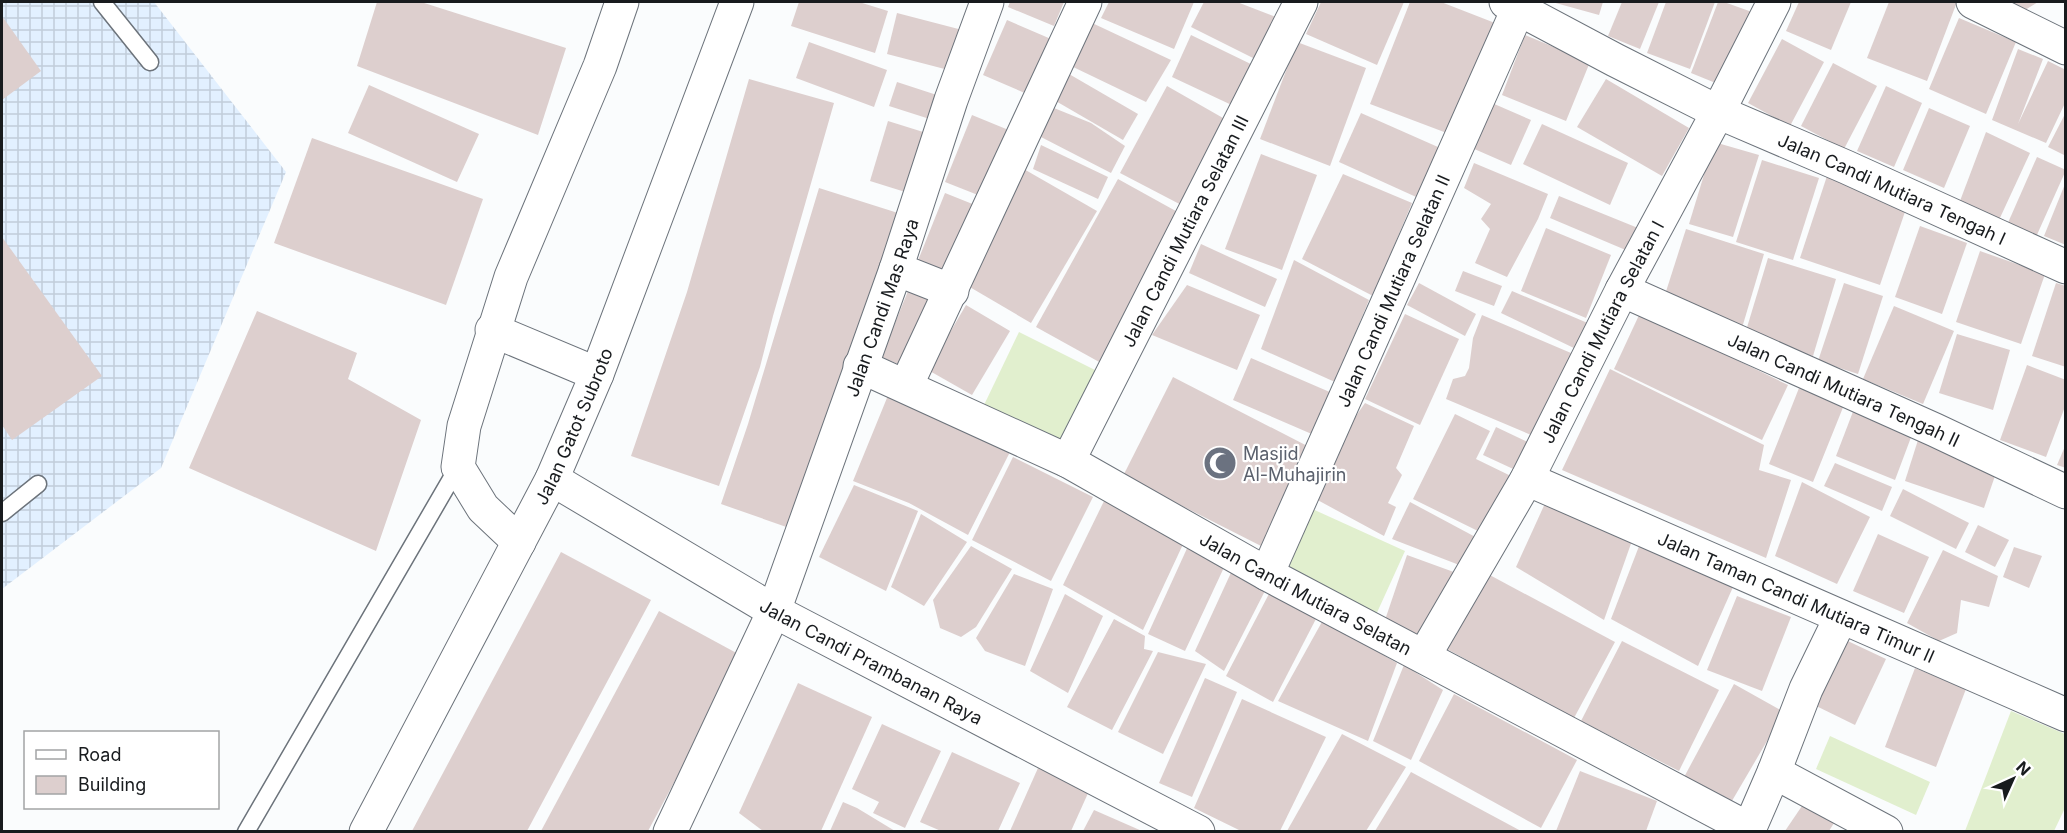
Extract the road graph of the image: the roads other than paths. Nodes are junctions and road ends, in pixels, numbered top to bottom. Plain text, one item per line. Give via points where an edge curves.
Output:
1 (102, 2) edge
2 (622, 2) edge
3 (737, 2) edge
4 (987, 2) edge
5 (1085, 2) edge
6 (1301, 2) edge
7 (1774, 2) edge
8 (1973, 2) edge
9 (1512, 4) edge
10 (2066, 48) edge
11 (150, 62) dead end
12 (1718, 112) junction
13 (2066, 267) edge
14 (896, 269) junction
15 (1622, 290) junction
16 (952, 291) junction
17 (492, 330) junction
18 (860, 366) junction
19 (597, 374) junction
20 (906, 386) junction
21 (1068, 461) junction
22 (458, 467) junction
23 (552, 479) junction
24 (1527, 479) junction
25 (38, 484) dead end
26 (2066, 492) edge
27 (2, 513) edge
28 (519, 542) junction
29 (1266, 574) junction
30 (774, 611) junction
31 (1841, 617) junction
32 (1424, 656) junction
33 (2066, 715) edge
34 (1774, 772) junction
35 (1748, 830) edge
36 (246, 831) edge
37 (366, 831) edge
38 (673, 831) edge
39 (1198, 831) edge
40 (1886, 831) edge

1 - 11 lane
2 - 17 street via 600,66
3 - 19 street, Jalan Gatot Subroto
4 - 14 street, Jalan Candi Mas Raya
5 - 16 street
6 - 21 street, Jalan Candi Mutiara Selatan III
7 - 12 street, Jalan Candi Mutiara Selatan I
8 - 10 street
9 - 12 street, Jalan Candi Mutiara Tengah I
9 - 29 street, Jalan Candi Mutiara Selatan II
12 - 13 street, Jalan Candi Mutiara Tengah I
12 - 15 street, Jalan Candi Mutiara Selatan I
14 - 16 street
14 - 18 street, Jalan Candi Mas Raya
15 - 24 street, Jalan Candi Mutiara Selatan I
15 - 26 street, Jalan Candi Mutiara Tengah II
16 - 20 street
17 - 19 street
17 - 22 street via 464,426
18 - 20 street, Jalan Candi Mutiara Selatan
18 - 30 street, Jalan Candi Mas Raya
19 - 23 street, Jalan Gatot Subroto
20 - 21 street, Jalan Candi Mutiara Selatan
21 - 29 street, Jalan Candi Mutiara Selatan
22 - 28 street via 483,507
22 - 36 lane
23 - 28 street, Jalan Gatot Subroto
23 - 30 street, Jalan Candi Prambanan Raya
24 - 31 street, Jalan Taman Candi Mutiara Timur II
24 - 32 street, Jalan Candi Mutiara Selatan I
25 - 27 lane
28 - 37 street, Jalan Gatot Subroto
29 - 32 street, Jalan Candi Mutiara Selatan
30 - 38 street, Jalan Candi Mas Raya
30 - 39 street, Jalan Candi Prambanan Raya
31 - 33 street, Jalan Taman Candi Mutiara Timur II
31 - 34 street via 1806,689
32 - 35 street, Jalan Candi Mutiara Selatan
34 - 35 street
34 - 40 street

